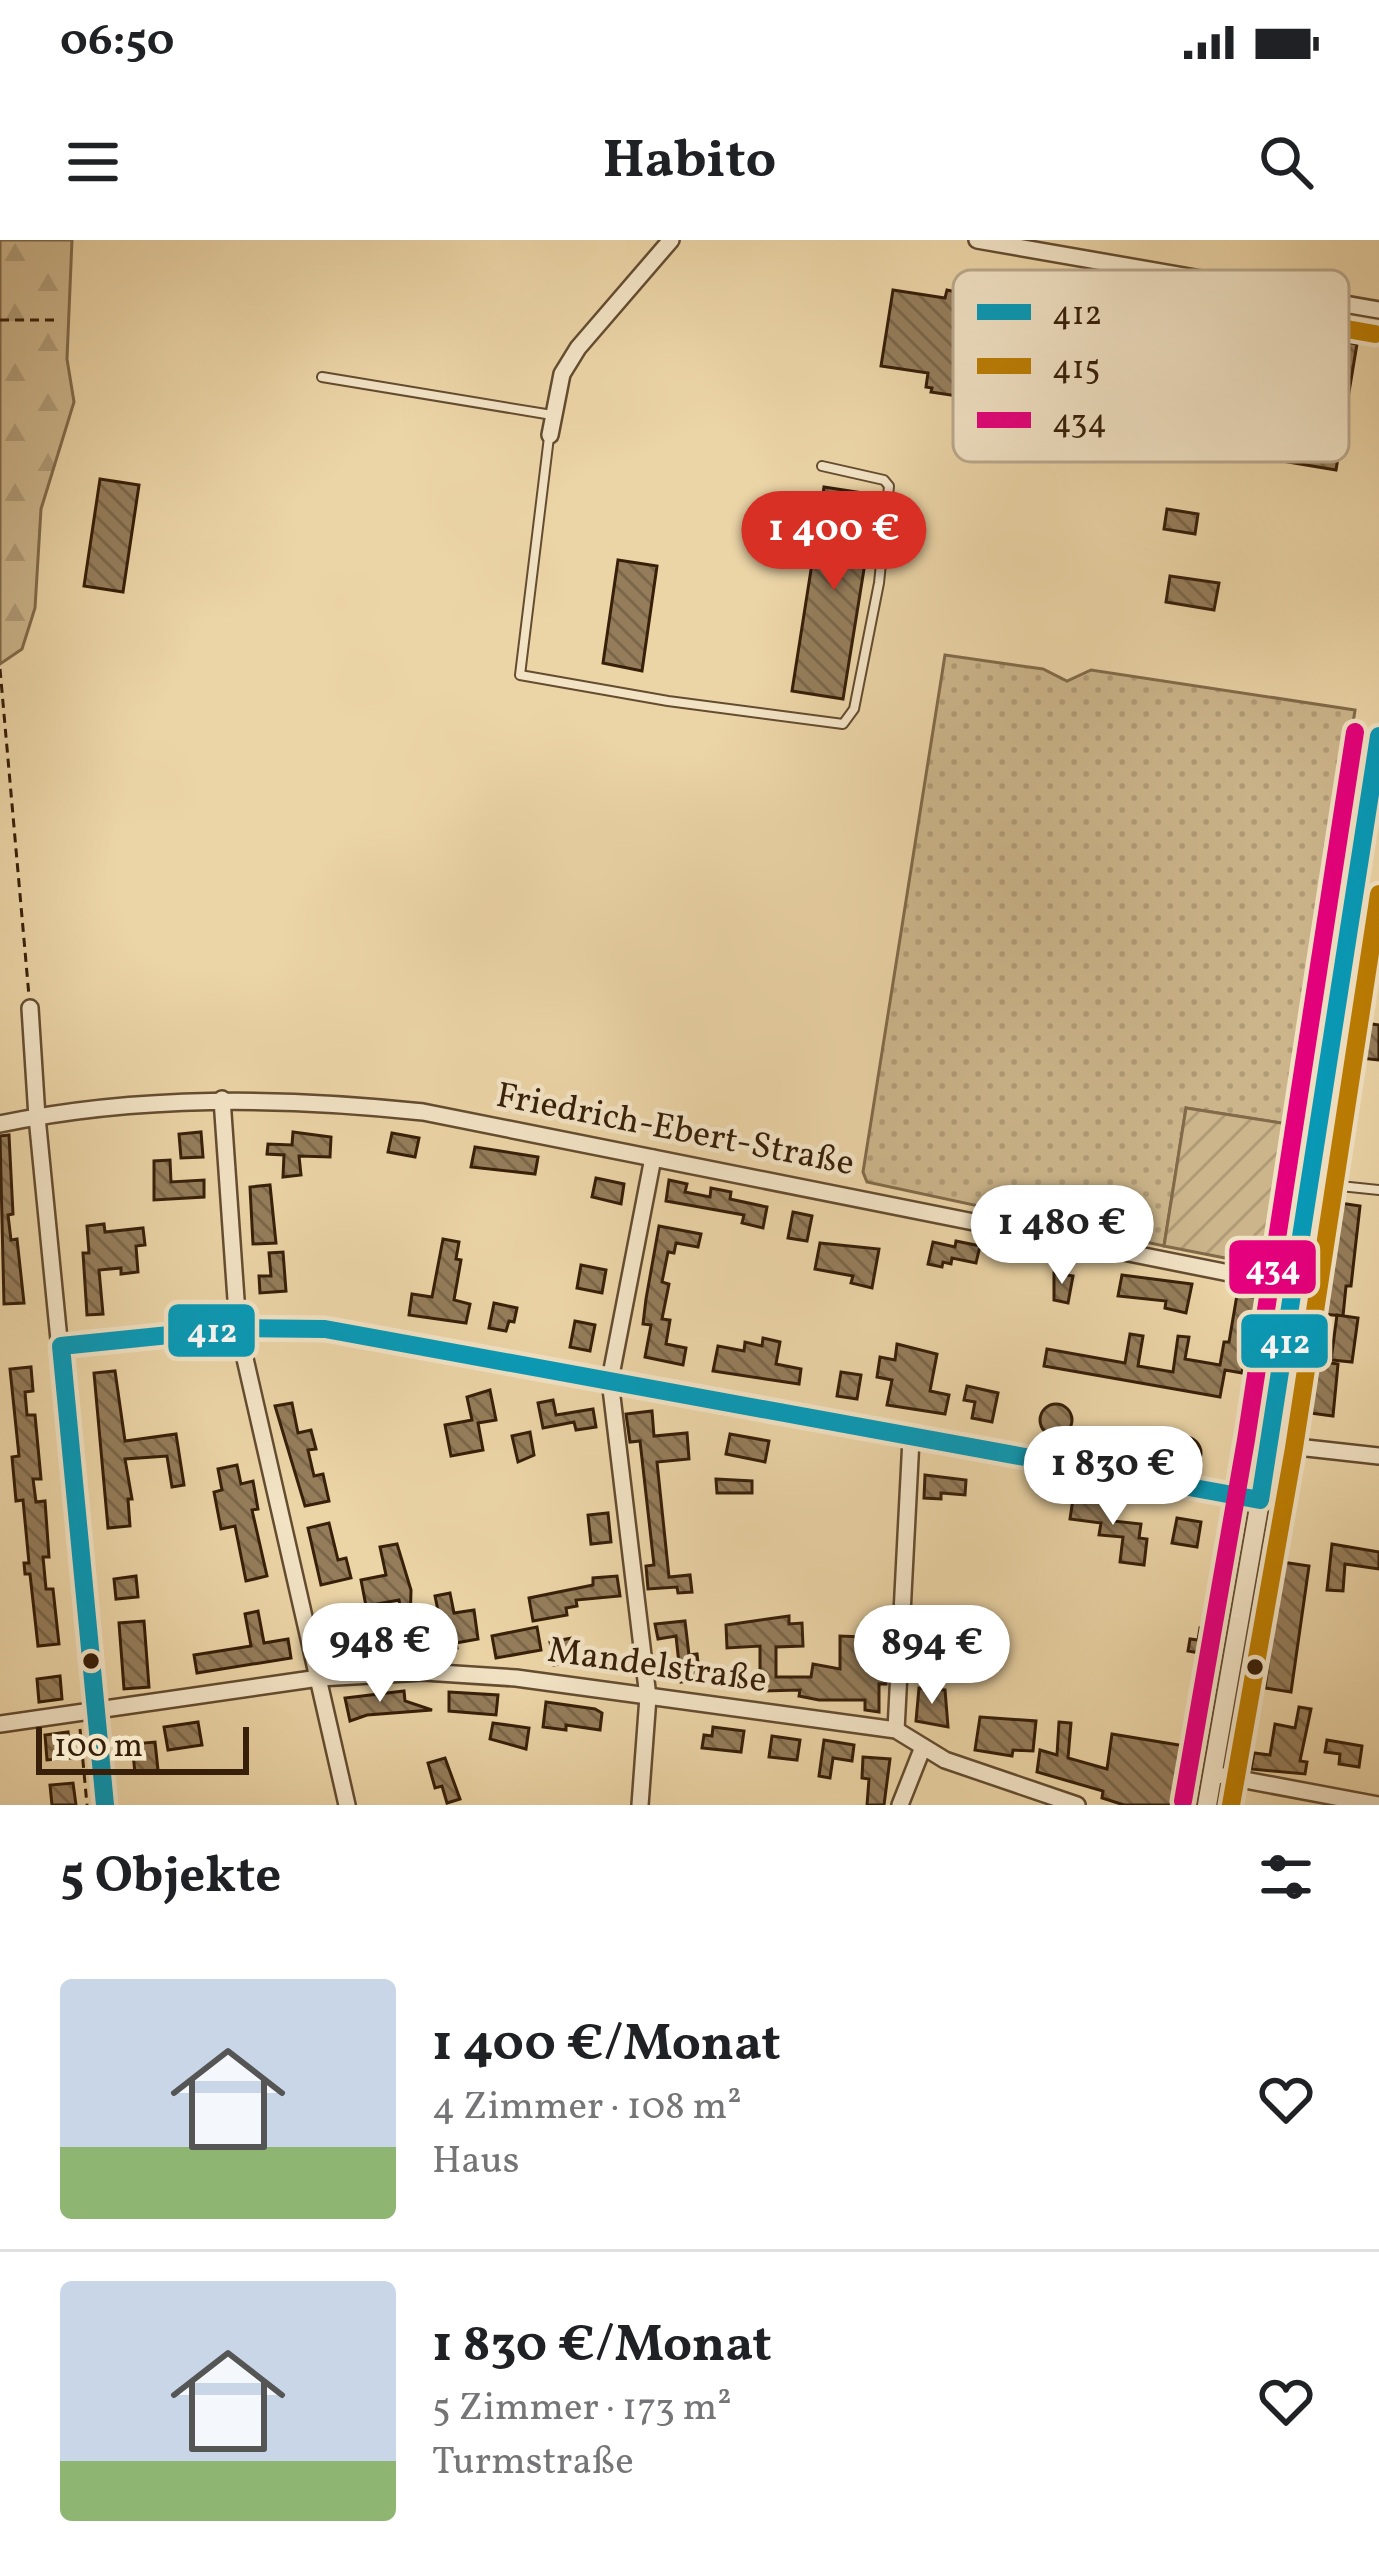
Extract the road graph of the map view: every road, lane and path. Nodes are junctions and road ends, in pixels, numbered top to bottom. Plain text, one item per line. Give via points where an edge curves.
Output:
1 (671, 240) edge
2 (977, 240) edge
3 (1136, 268) joint
4 (1148, 270) edge
5 (1349, 305) edge
6 (1379, 310) edge
7 (0, 320) edge
8 (60, 320) dead end
9 (322, 377) dead end
10 (554, 415) junction
11 (550, 435) joint
12 (822, 466) dead end
13 (0, 670) edge
14 (1378, 747) edge
15 (30, 1008) joint
16 (222, 1100) junction
17 (37, 1117) junction
18 (0, 1124) edge
19 (653, 1158) junction
20 (1310, 1183) junction
21 (1379, 1190) edge
22 (1294, 1286) junction
23 (238, 1328) junction
24 (61, 1346) junction
25 (610, 1380) junction
26 (911, 1439) junction
27 (1270, 1444) junction
28 (1379, 1456) edge
29 (1260, 1501) junction
30 (319, 1678) junction
31 (648, 1697) junction
32 (87, 1712) junction
33 (0, 1724) edge
34 (896, 1730) junction
35 (923, 1747) junction
36 (1213, 1774) junction
37 (87, 1805) edge
38 (105, 1805) edge
39 (347, 1805) edge
40 (640, 1805) edge
41 (901, 1805) edge
42 (1077, 1805) edge
43 (1207, 1805) edge
44 (1378, 1805) edge

1 - 10 street via 578,347 562,374
2 - 3 street
3 - 4 street
5 - 6 street
7 - 8 path
9 - 10 lane
10 - 11 street
11 - 12 lane via 520,675 842,724 854,709 879,583 889,486
13 - 15 path
14 - 20 street
15 - 17 street
16 - 17 street, Friedrich-Ebert-Straße
16 - 19 street, Friedrich-Ebert-Straße via 422,1112
16 - 23 street
17 - 18 street, Friedrich-Ebert-Straße
17 - 24 street
19 - 22 street, Friedrich-Ebert-Straße
19 - 25 street
20 - 21 lane
20 - 22 street
22 - 27 street
23 - 24 street
23 - 25 street via 325,1329
23 - 30 street
24 - 32 street
25 - 26 street
25 - 31 street
26 - 29 street
26 - 34 street
27 - 28 street
27 - 29 street
29 - 36 street
30 - 31 street, Mandelstraße via 424,1672
30 - 32 street, Mandelstraße
30 - 39 street
31 - 34 street, Mandelstraße
31 - 40 street
32 - 33 street, Mandelstraße
32 - 37 path
32 - 38 street
34 - 35 street, Mandelstraße
35 - 41 street
35 - 42 street, Mandelstraße
36 - 43 street
36 - 44 street

